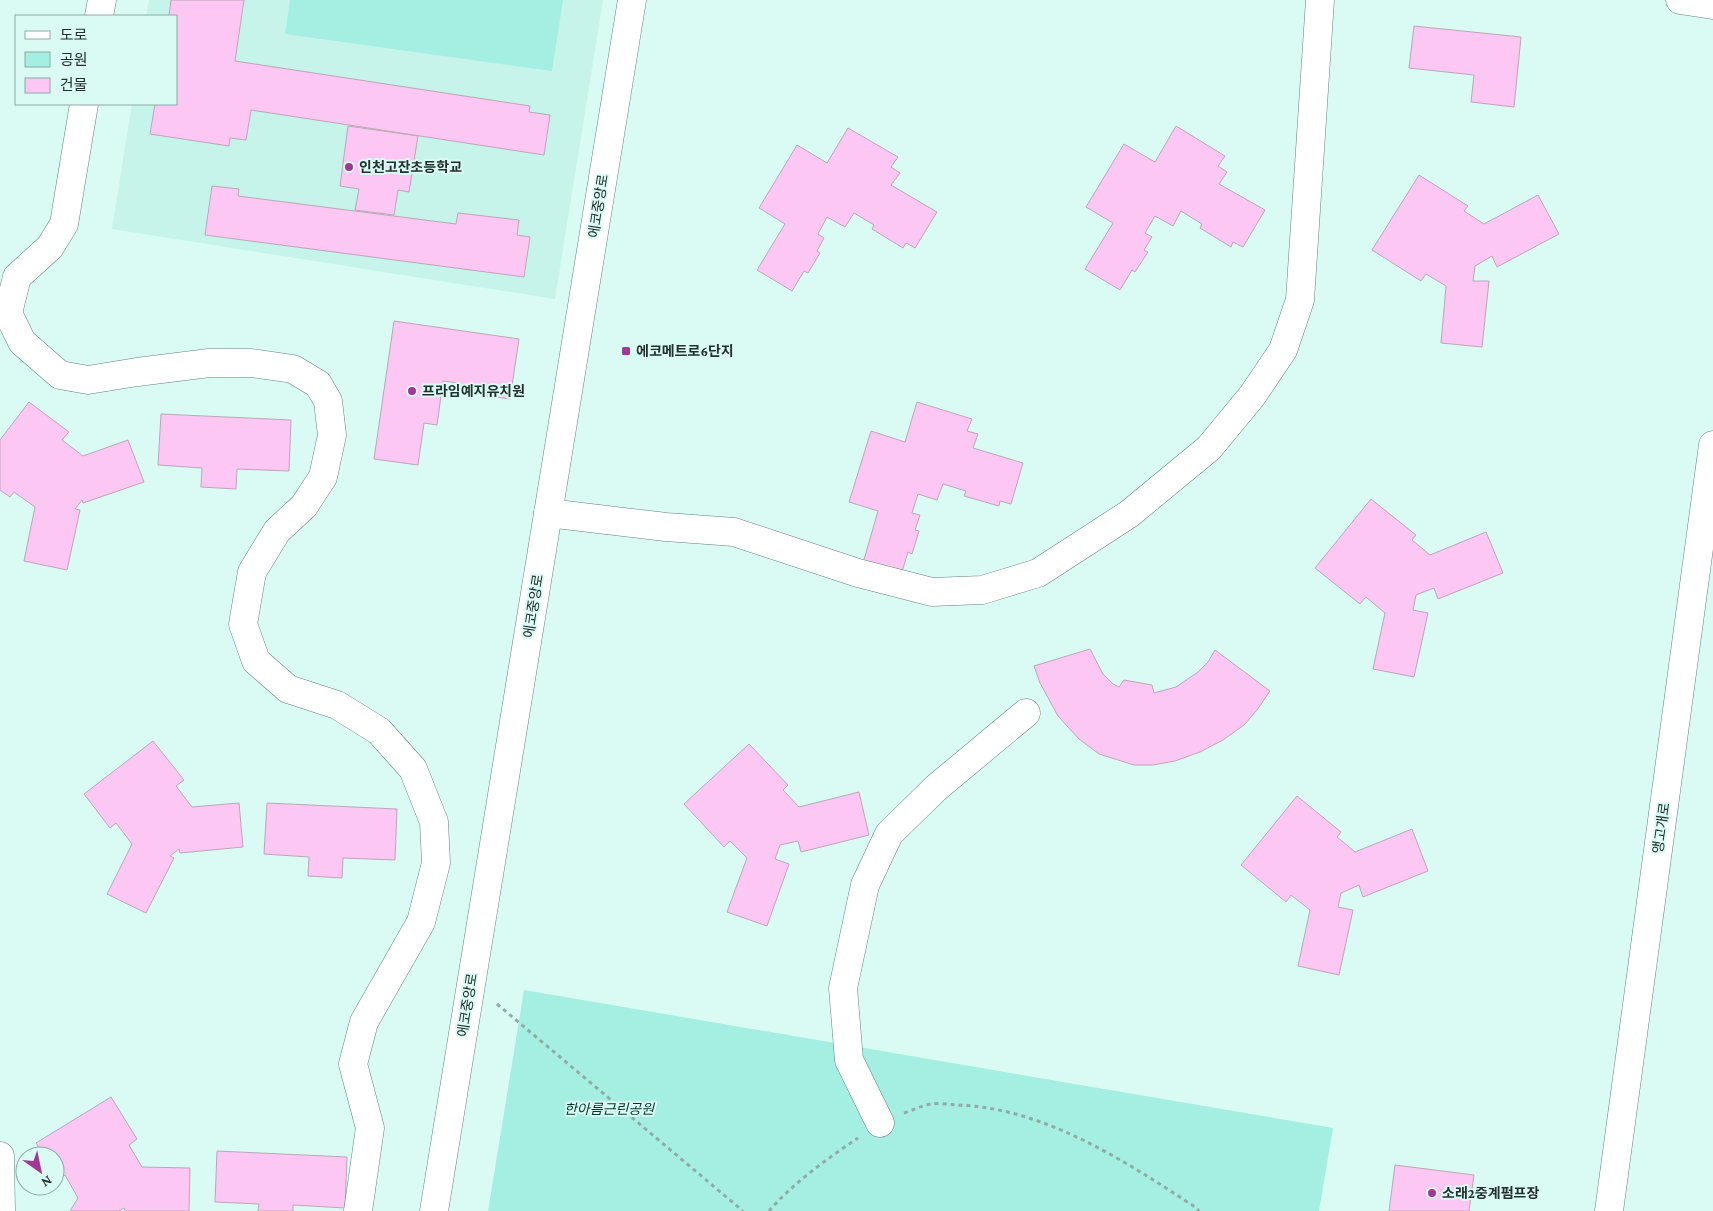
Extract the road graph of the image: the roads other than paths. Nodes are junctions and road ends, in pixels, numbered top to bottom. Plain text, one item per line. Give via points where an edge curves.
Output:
1 (102, 0) edge
2 (632, 0) edge
3 (1320, 0) edge
4 (1680, 0) edge
5 (1713, 5) edge
6 (99, 15) edge
7 (84, 105) edge
8 (1713, 445) edge
9 (548, 513) junction
10 (1026, 713) dead end
11 (880, 1123) road end
12 (0, 1156) edge
13 (1, 1211) edge
14 (358, 1211) edge
15 (434, 1211) edge
16 (1609, 1211) edge

1 - 6 street
2 - 9 street, 에코중앙로
3 - 9 street via 1300,300 1283,350 1252,396 1209,448 1129,514 1038,573 982,590 932,592 858,573 734,532
4 - 5 street
7 - 14 street via 64,224 50,246 17,278 8,313 22,342 60,375 88,380 209,363 250,363 293,369 318,384 328,402 332,435 323,477 304,506 277,531 252,572 244,624 256,661 288,689 337,705 379,731 413,769 434,822 436,863 421,922 364,1022 353,1064 370,1128
8 - 16 street, 앵고개로
9 - 15 street, 에코중앙로
10 - 11 street via 936,788 889,834 865,885 843,988 849,1060
12 - 13 street

